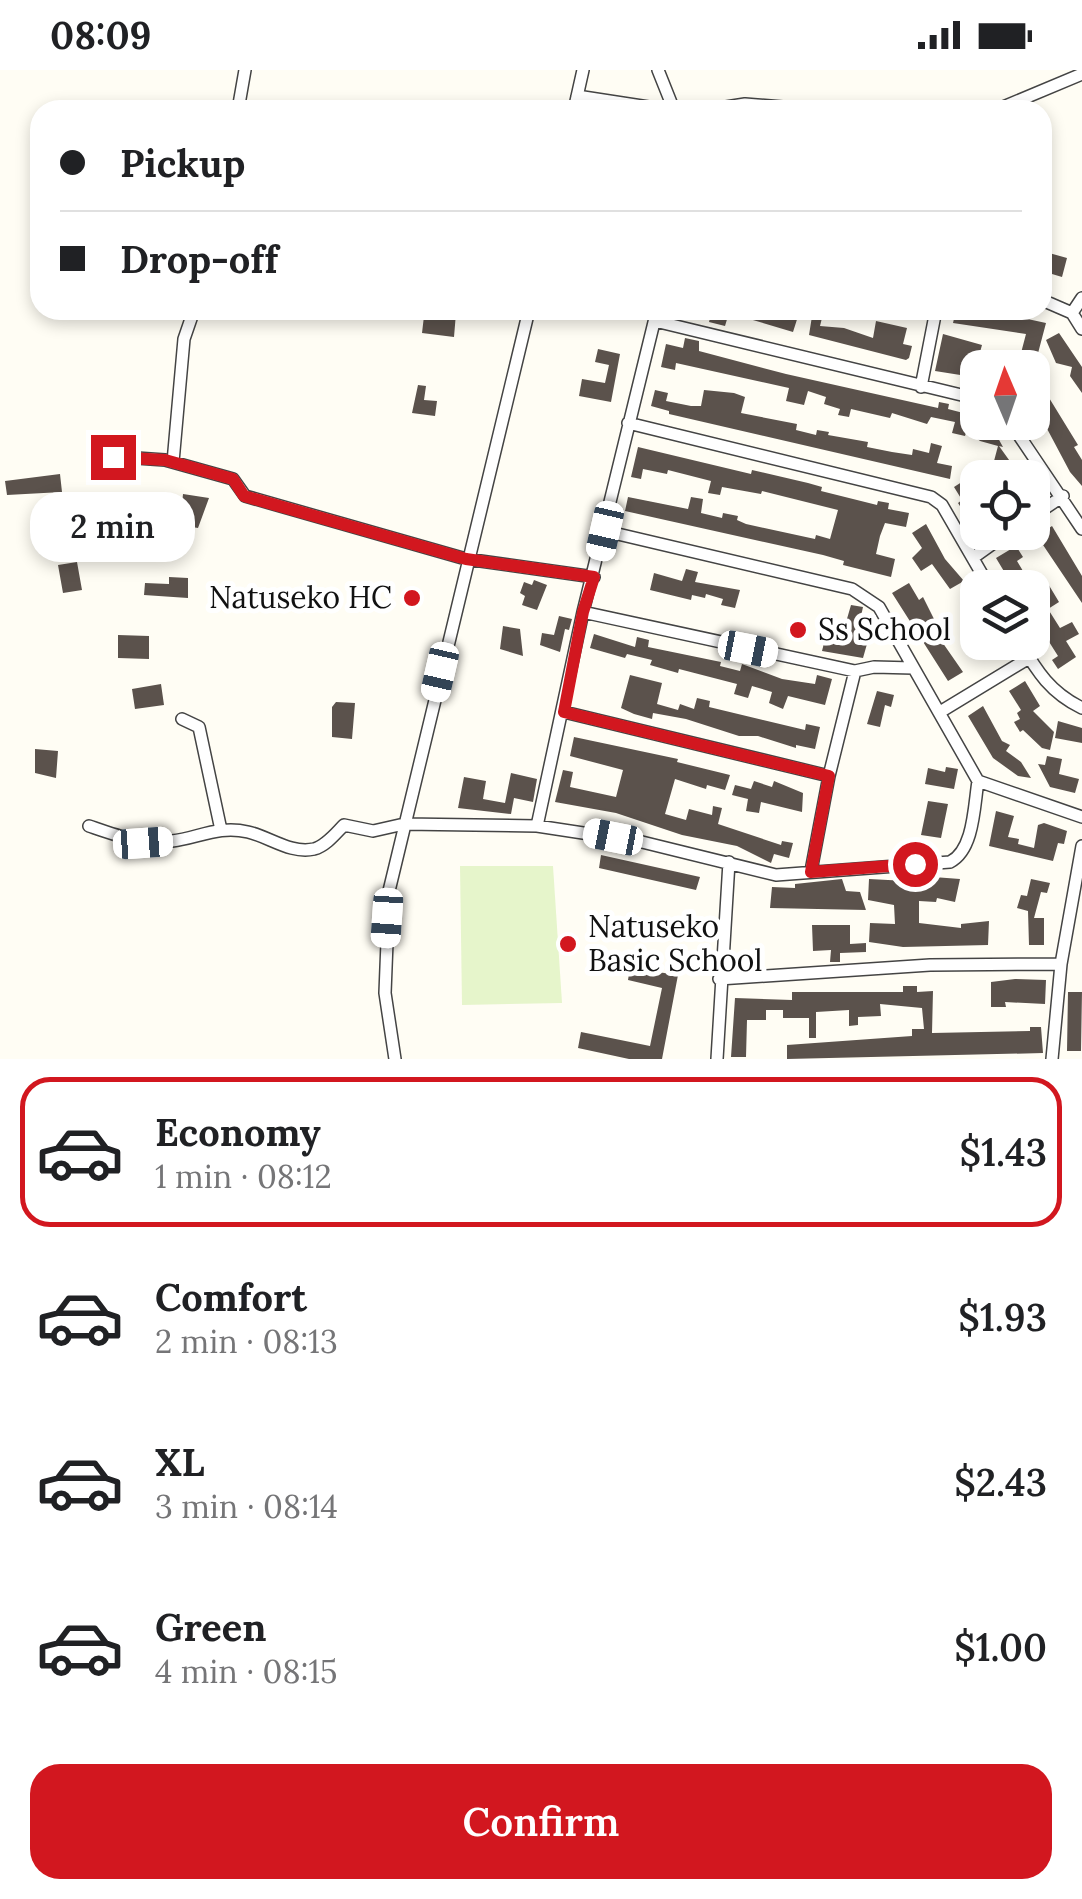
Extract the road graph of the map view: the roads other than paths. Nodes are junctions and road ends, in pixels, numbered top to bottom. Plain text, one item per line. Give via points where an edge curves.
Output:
1 (245, 70) edge
2 (583, 70) edge
3 (658, 70) edge
4 (1082, 74) edge
5 (577, 96) junction
6 (240, 100) edge
7 (576, 100) edge
8 (604, 100) edge
9 (668, 100) edge
10 (1020, 100) edge
11 (1082, 298) edge
12 (1052, 304) edge
13 (1072, 313) junction
14 (190, 320) edge
15 (526, 320) edge
16 (655, 320) edge
17 (674, 320) edge
18 (934, 320) edge
19 (1082, 330) edge
20 (921, 387) junction
21 (960, 396) edge
22 (628, 424) junction
23 (1023, 440) edge
24 (92, 455) dead end
25 (174, 462) junction
26 (1063, 496) junction
27 (1050, 505) edge
28 (1082, 529) edge
29 (605, 531) junction
30 (984, 550) edge
31 (974, 557) junction
32 (466, 559) junction
33 (981, 570) edge
34 (594, 577) junction
35 (583, 612) junction
36 (1026, 660) edge
37 (1031, 660) edge
38 (913, 668) junction
39 (855, 671) junction
40 (1082, 708) edge
41 (564, 712) junction
42 (940, 712) junction
43 (182, 719) dead end
44 (829, 776) junction
45 (978, 781) junction
46 (1082, 817) edge
47 (404, 824) junction
48 (89, 826) dead end
49 (536, 826) junction
50 (221, 830) junction
51 (1082, 846) edge
52 (729, 862) junction
53 (811, 872) junction
54 (1061, 964) junction
55 (719, 979) junction
56 (395, 1059) edge
57 (718, 1059) edge
58 (1052, 1059) edge

1 - 6 street
2 - 5 street
3 - 9 street
4 - 10 street
5 - 7 street
5 - 8 street
11 - 13 street
12 - 13 street
13 - 19 street
14 - 25 street
15 - 32 street
16 - 22 street
17 - 20 street
18 - 20 street
20 - 21 street
22 - 29 street
22 - 31 street via 916,490 942,505
23 - 26 street
24 - 25 street
25 - 32 street via 233,479 244,496
26 - 27 street
26 - 28 street
29 - 34 street
29 - 38 street via 852,589 879,607
30 - 31 street
31 - 33 street
32 - 34 street
32 - 47 street
34 - 35 street
35 - 39 street
35 - 41 street
36 - 42 street
37 - 40 street via 1060,698
38 - 39 street
38 - 42 street
39 - 44 street
41 - 44 street
41 - 49 street
42 - 45 street
43 - 50 street via 199,728
44 - 53 street
45 - 46 street
45 - 53 street via 960,857
47 - 49 street
47 - 50 street via 373,831 344,826 319,848 305,850 244,830
47 - 56 street via 385,946
48 - 50 street via 143,843
49 - 52 street
51 - 54 street
52 - 53 street via 776,875
52 - 55 street
54 - 55 street via 930,964
54 - 58 street
55 - 57 street

